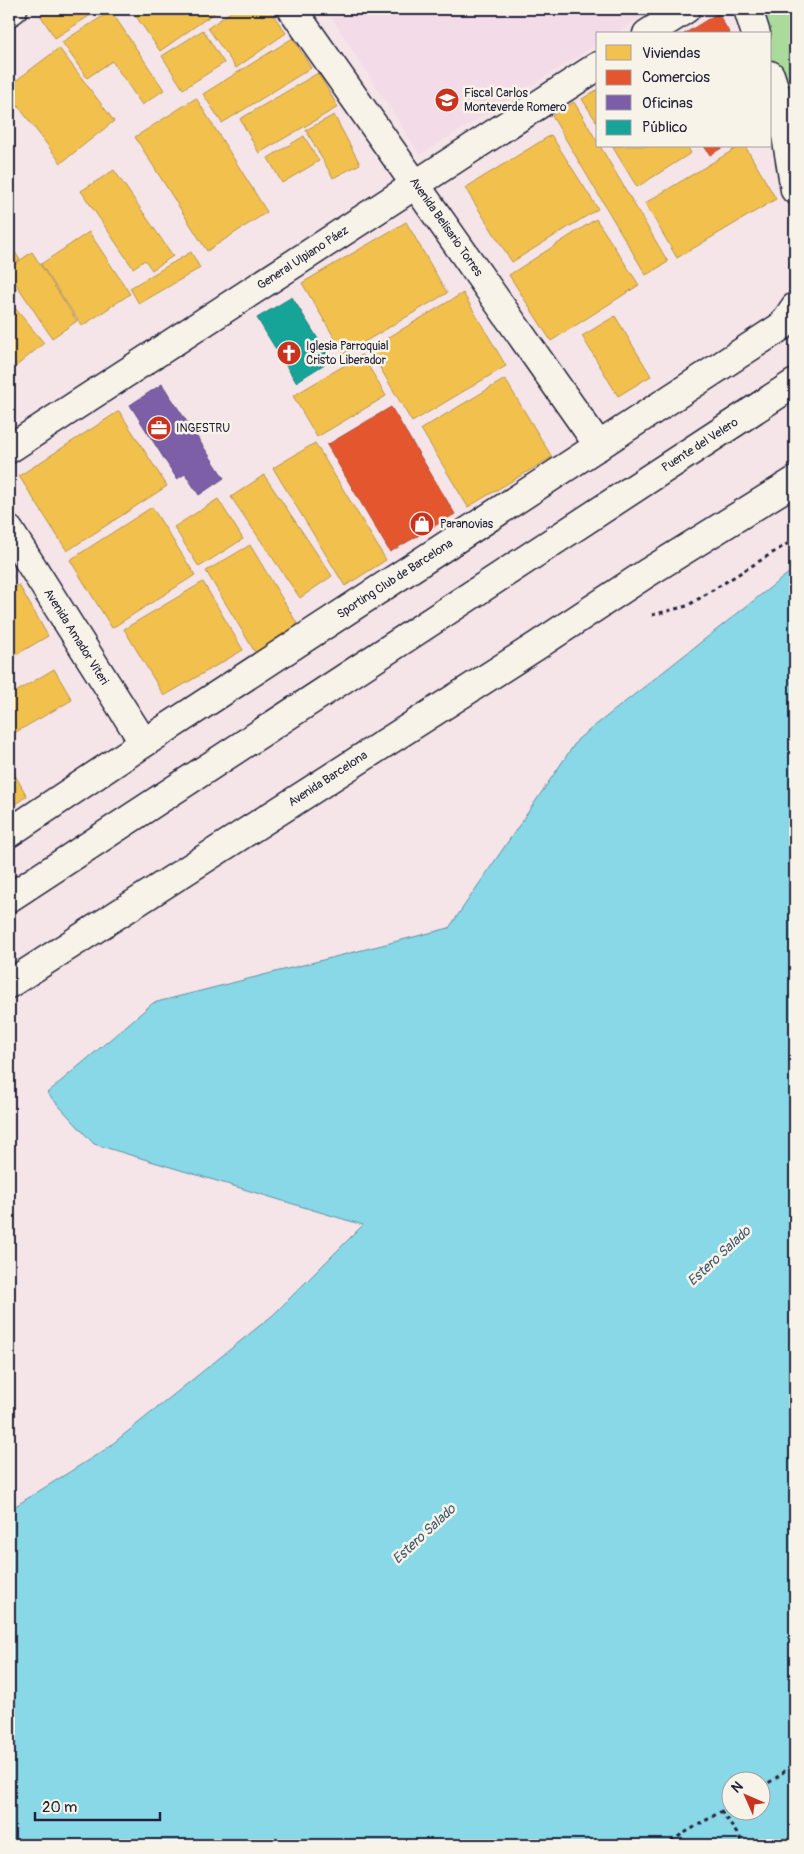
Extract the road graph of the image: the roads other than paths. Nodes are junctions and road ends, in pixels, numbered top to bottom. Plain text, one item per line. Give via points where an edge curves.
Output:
1 (14, 9) edge
2 (292, 9) edge
3 (686, 9) edge
4 (748, 9) edge
5 (9, 12) edge
6 (650, 32) edge
7 (755, 32) edge
8 (596, 67) edge
9 (772, 81) edge
10 (416, 185) junction
11 (795, 190) edge
12 (788, 316) edge
13 (795, 383) edge
14 (599, 446) junction
15 (9, 449) edge
16 (795, 481) edge
17 (9, 530) edge
18 (144, 743) junction
19 (9, 833) edge
20 (9, 898) edge
21 (9, 984) edge

1 - 5 street
2 - 10 street, Avenida Belisario Torres
3 - 6 street
4 - 7 street
8 - 10 street, General Ulpiano Páez
9 - 11 street via 782,111
10 - 14 street, Avenida Belisario Torres
10 - 15 street, General Ulpiano Páez
12 - 14 street, Sporting Club de Barcelona
13 - 20 street, Puente del Velero
14 - 18 street, Sporting Club de Barcelona
16 - 21 street, Avenida Barcelona
17 - 18 street, Avenida Amador Viteri
18 - 19 street, Sporting Club de Barcelona

